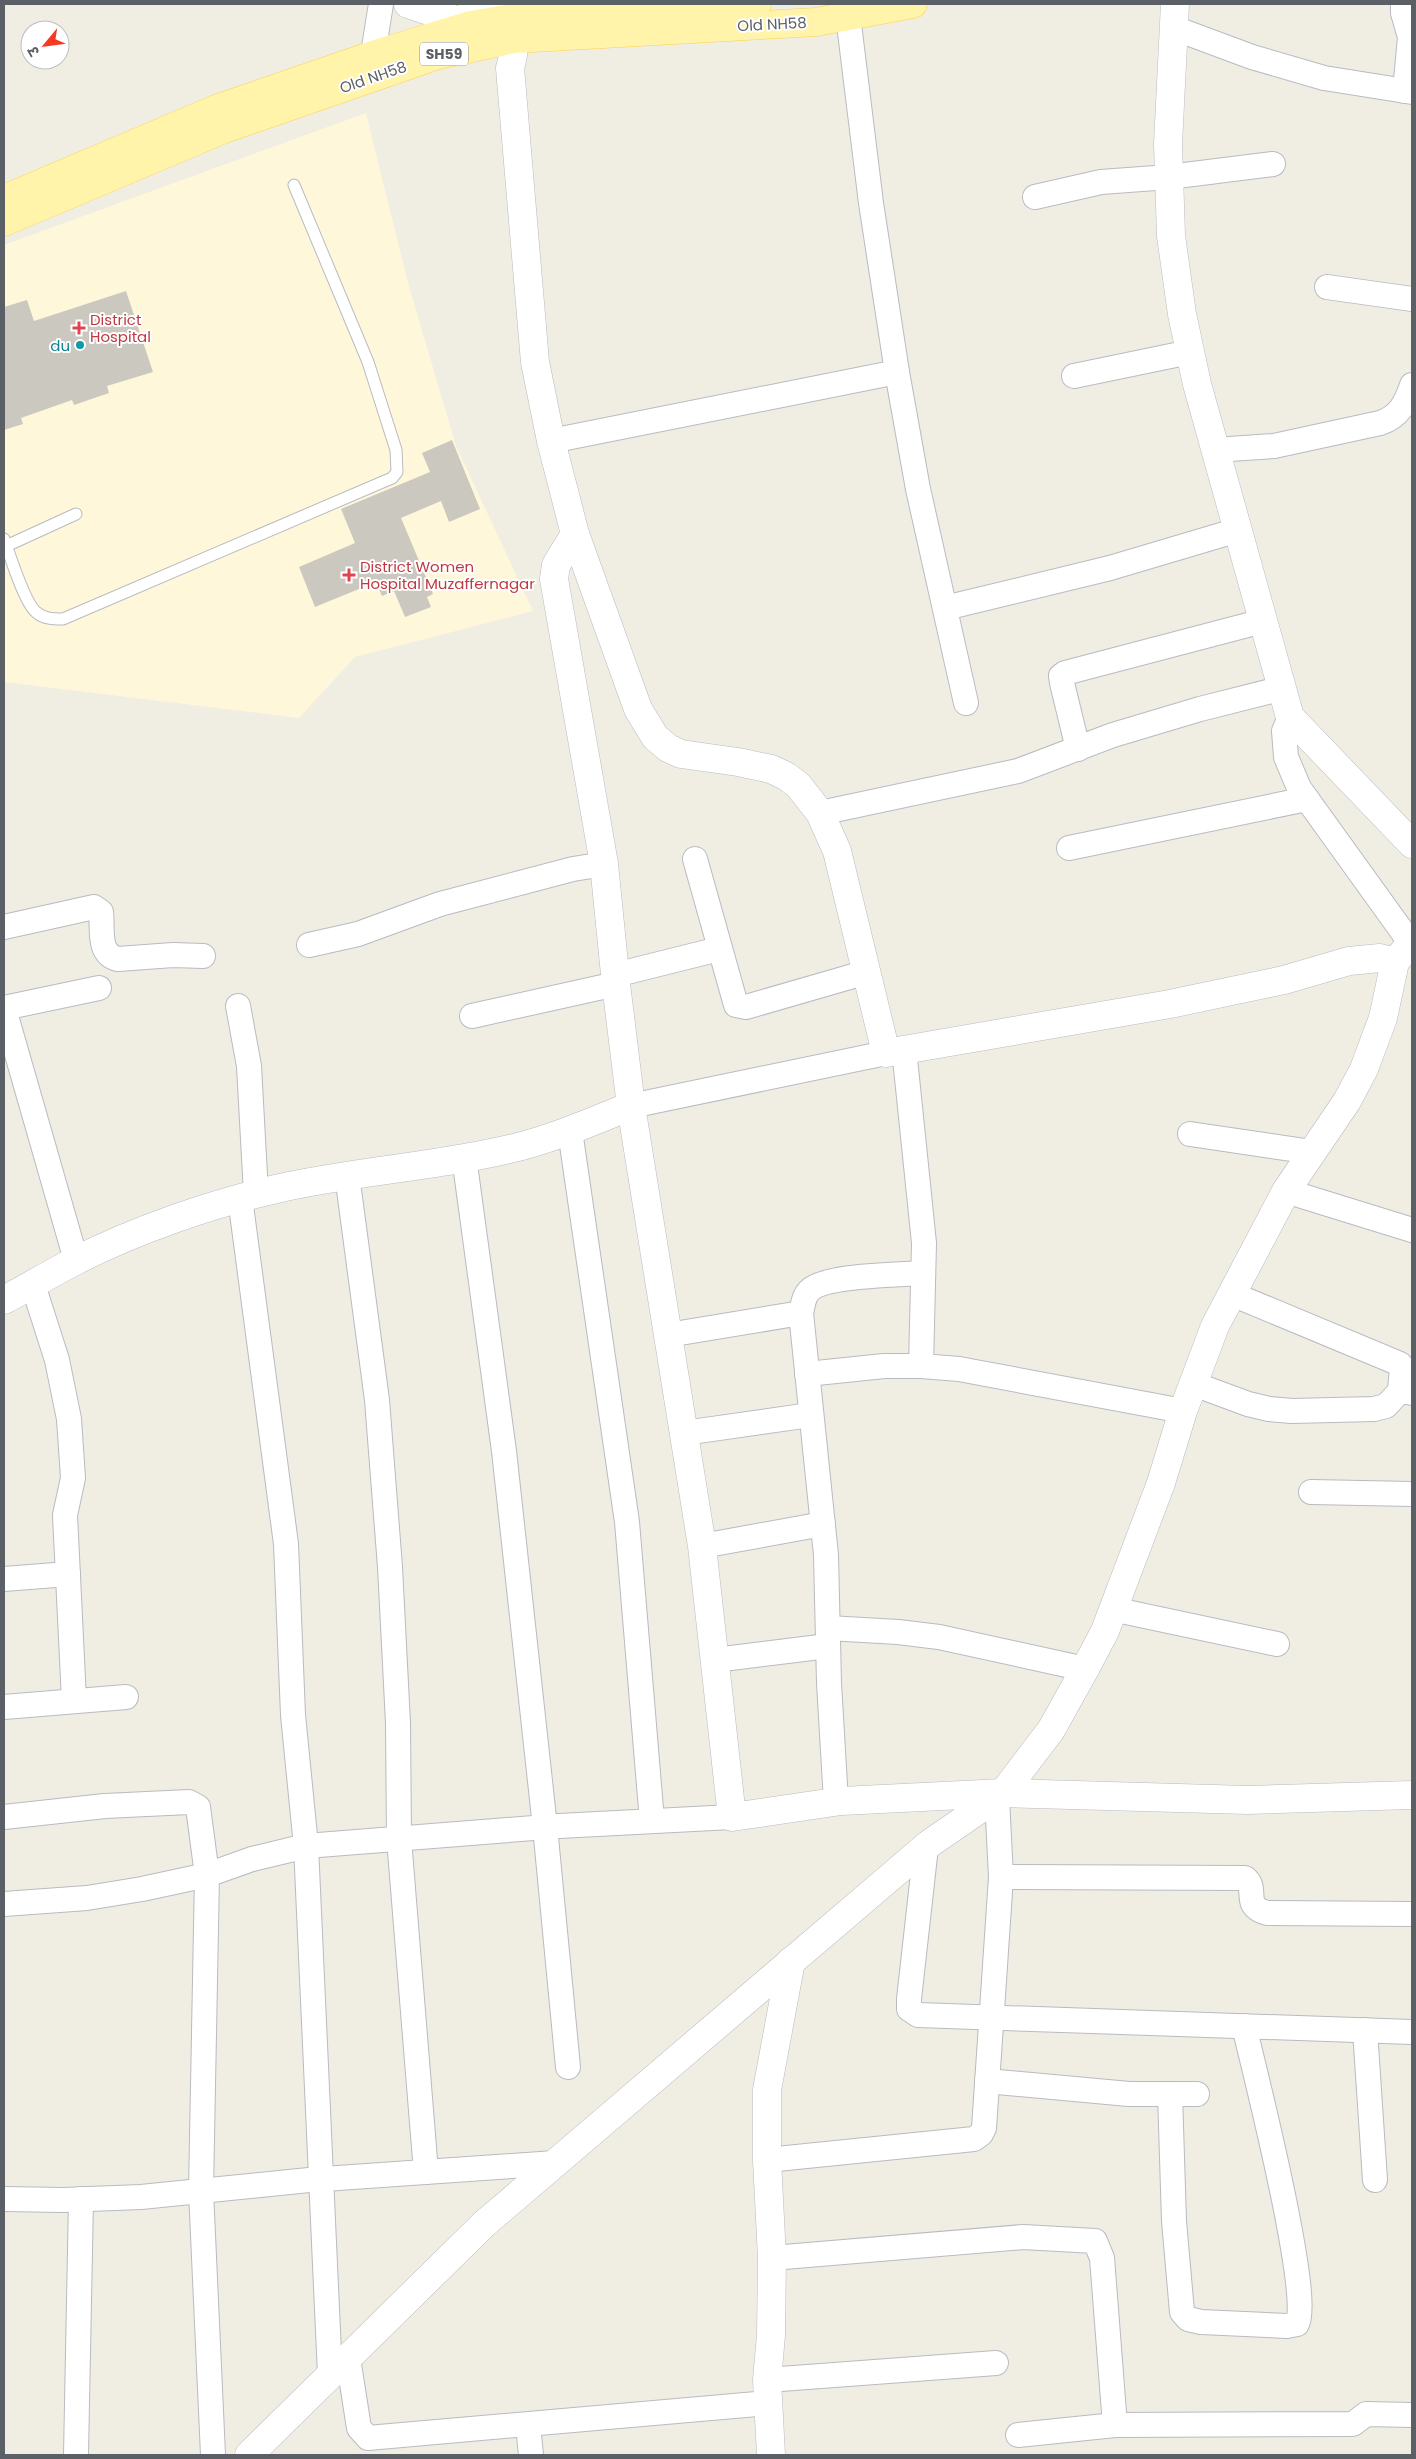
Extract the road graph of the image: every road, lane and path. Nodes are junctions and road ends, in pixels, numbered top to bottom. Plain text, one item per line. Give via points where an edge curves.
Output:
1 (381, 4) edge
2 (408, 4) edge
3 (757, 4) edge
4 (912, 4) edge
5 (1403, 4) edge
6 (471, 14) edge
7 (848, 16) junction
8 (1174, 16) edge
9 (503, 27) edge
10 (371, 67) junction
11 (1409, 92) edge
12 (1273, 164) dead end
13 (1169, 177) junction
14 (294, 185) dead end
15 (1035, 197) dead end
16 (4, 199) edge
17 (4, 222) edge
18 (1327, 287) dead end
19 (1412, 299) edge
20 (1190, 352) junction
21 (897, 372) junction
22 (1074, 376) dead end
23 (1412, 385) edge
24 (551, 441) junction
25 (1215, 450) junction
26 (76, 514) dead end
27 (1238, 530) junction
28 (575, 534) junction
29 (5, 544) edge
30 (945, 608) junction
31 (1263, 621) junction
32 (1283, 688) junction
33 (966, 703) dead end
34 (1290, 717) junction
35 (1078, 749) junction
36 (1307, 799) junction
37 (820, 813) junction
38 (1412, 844) edge
39 (1068, 848) dead end
40 (695, 859) dead end
41 (604, 864) junction
42 (4, 927) edge
43 (309, 945) dead end
44 (1408, 948) edge
45 (719, 949) junction
46 (203, 956) dead end
47 (867, 972) junction
48 (615, 979) junction
49 (99, 988) dead end
50 (238, 1006) dead end
51 (4, 1008) edge
52 (472, 1016) dead end
53 (895, 1051) junction
54 (631, 1106) junction
55 (570, 1131) junction
56 (1190, 1134) dead end
57 (1312, 1152) junction
58 (464, 1157) junction
59 (347, 1176) junction
60 (1286, 1191) junction
61 (248, 1196) junction
62 (1412, 1230) edge
63 (76, 1260) junction
64 (923, 1273) junction
65 (33, 1285) junction
66 (1232, 1294) junction
67 (4, 1300) edge
68 (801, 1313) junction
69 (668, 1335) junction
70 (920, 1366) junction
71 (807, 1374) junction
72 (1194, 1384) junction
73 (1406, 1392) edge
74 (1183, 1411) junction
75 (810, 1415) junction
76 (684, 1433) junction
77 (1311, 1492) dead end
78 (1412, 1494) edge
79 (822, 1524) junction
80 (702, 1546) junction
81 (68, 1574) junction
82 (4, 1579) edge
83 (1112, 1609) junction
84 (828, 1637) junction
85 (1277, 1644) dead end
86 (715, 1660) junction
87 (1085, 1669) junction
88 (126, 1697) dead end
89 (74, 1700) junction
90 (4, 1707) edge
91 (1000, 1795) junction
92 (1412, 1795) edge
93 (836, 1802) junction
94 (4, 1817) edge
95 (732, 1817) junction
96 (652, 1821) junction
97 (546, 1827) junction
98 (399, 1839) junction
99 (306, 1846) junction
100 (926, 1847) junction
101 (207, 1875) junction
102 (1001, 1877) junction
103 (4, 1904) edge
104 (1412, 1914) edge
105 (791, 1961) junction
106 (991, 2019) junction
107 (1244, 2026) junction
108 (1365, 2030) junction
109 (1412, 2032) edge
110 (568, 2067) dead end
111 (987, 2081) junction
112 (1170, 2094) junction
113 (1197, 2094) dead end
114 (767, 2160) junction
115 (555, 2163) junction
116 (426, 2172) junction
117 (320, 2179) junction
118 (1375, 2180) dead end
119 (201, 2191) junction
120 (4, 2199) edge
121 (81, 2199) junction
122 (772, 2258) junction
123 (996, 2363) dead end
124 (339, 2366) junction
125 (767, 2392) junction
126 (1412, 2415) edge
127 (528, 2425) junction
128 (1116, 2425) junction
129 (1018, 2435) dead end
130 (397, 2446) edge
131 (76, 2455) edge
132 (213, 2455) edge
133 (249, 2455) edge
134 (531, 2455) edge
135 (771, 2455) edge

1 - 10 street
2 - 6 street
3 - 9 main road, Old NH58 / SH59
4 - 7 main road, Old NH58 / SH59
5 - 11 street via 1410,37
6 - 9 main road, Old NH58 / SH59
6 - 10 main road, Old NH58 / SH59
7 - 9 main road, Old NH58 / SH59 via 816,22
7 - 21 street via 871,204
8 - 11 street via 1287,68 1324,78
8 - 13 street
9 - 10 main road, Old NH58 / SH59 via 438,56
9 - 24 street via 514,53 510,68 534,362
10 - 16 main road, Old NH58 / SH59 via 216,109
10 - 17 main road, Old NH58 / SH59
12 - 13 street
13 - 15 street via 1101,182
13 - 20 street via 1171,236
14 - 29 lane via 368,362 396,450 397,472 387,480 62,619 47,618 36,612
18 - 19 street
20 - 22 street
20 - 25 street
21 - 24 street
21 - 30 street via 918,489
23 - 25 street via 1400,411 1380,424 1274,446
24 - 28 street
25 - 27 street
26 - 29 lane
27 - 30 street via 1110,568
27 - 31 street
28 - 37 street via 638,709 655,737 681,754 758,766 786,776 798,784
28 - 41 street via 556,565 554,579
30 - 33 street
31 - 32 street
31 - 35 street via 1065,672 1062,683
32 - 34 street
32 - 35 street via 1200,709
34 - 36 street via 1284,732 1286,756
34 - 38 street
35 - 37 street via 1018,771
36 - 39 street
36 - 44 street
37 - 47 street via 837,851
40 - 45 street
41 - 43 street via 440,904 358,934
41 - 48 street
42 - 46 street via 94,907 101,912 104,949 112,957
44 - 53 street via 1380,958 1348,961 1284,980 1170,1004
44 - 57 street via 1364,1069 1347,1101
45 - 47 street via 733,1001 740,1007
45 - 48 street
47 - 53 street
48 - 52 street
48 - 54 street
49 - 51 street
50 - 61 street via 248,1066
51 - 63 street
53 - 54 street
53 - 64 street via 924,1243
54 - 55 street
54 - 69 street
55 - 58 street via 512,1148
55 - 96 street via 627,1522
56 - 57 street
57 - 60 street
58 - 59 street
58 - 97 street via 504,1451
59 - 61 street
59 - 98 street via 377,1400 390,1557 398,1723
60 - 62 street
60 - 66 street
61 - 63 street
61 - 99 street via 286,1544 293,1715
63 - 65 street
64 - 68 street via 819,1284 804,1299
64 - 70 street
65 - 67 street
65 - 81 street via 57,1360 69,1419 74,1478 65,1515
66 - 72 street via 1215,1326
66 - 73 street via 1400,1364
68 - 69 street
68 - 71 street
69 - 76 street
70 - 71 street via 884,1366
70 - 74 street via 959,1369
71 - 75 street
72 - 73 street via 1248,1404 1292,1411 1374,1409 1386,1406
72 - 74 street
74 - 83 street via 1161,1483
75 - 76 street
75 - 79 street
76 - 80 street
77 - 78 street
79 - 80 street
79 - 84 street
80 - 86 street
81 - 82 street
81 - 89 street
83 - 85 street
83 - 87 street via 1105,1631
84 - 86 street
84 - 87 street via 898,1632 939,1637
84 - 93 street
86 - 95 street
87 - 91 street via 1051,1730
88 - 89 street
89 - 90 street
91 - 92 street via 1248,1800
91 - 93 street
91 - 100 street
91 - 102 street
93 - 95 street
94 - 101 street via 105,1806 189,1802 198,1807
95 - 96 street
96 - 97 street
97 - 98 street
97 - 110 street
98 - 99 street
98 - 116 street
99 - 101 street via 252,1859
99 - 117 street
100 - 105 street
100 - 106 street via 909,2009 918,2015
101 - 103 street via 87,1898
101 - 119 street
102 - 104 street via 1245,1878 1253,1905 1267,1913
102 - 106 street
105 - 114 street via 769,2075
105 - 115 street
106 - 107 street
106 - 111 street
107 - 108 street
107 - 112 street via 1286,2213 1299,2288 1301,2315 1296,2324 1201,2322 1188,2319 1182,2312 1174,2221
108 - 109 street
108 - 118 street
111 - 112 street via 1110,2093
111 - 114 street via 984,2128 974,2139
112 - 113 street
114 - 122 street
115 - 116 street
115 - 124 street via 484,2224
116 - 117 street
117 - 119 street
117 - 124 street
119 - 121 street
119 - 132 street
120 - 121 street
121 - 131 street
122 - 125 street
122 - 128 street via 1023,2238 1095,2241 1102,2258
123 - 125 street
124 - 130 street via 362,2433 368,2438
124 - 133 street
125 - 127 street
125 - 135 street
126 - 128 street via 1366,2414 1353,2424
127 - 130 street
127 - 134 street
128 - 129 street

